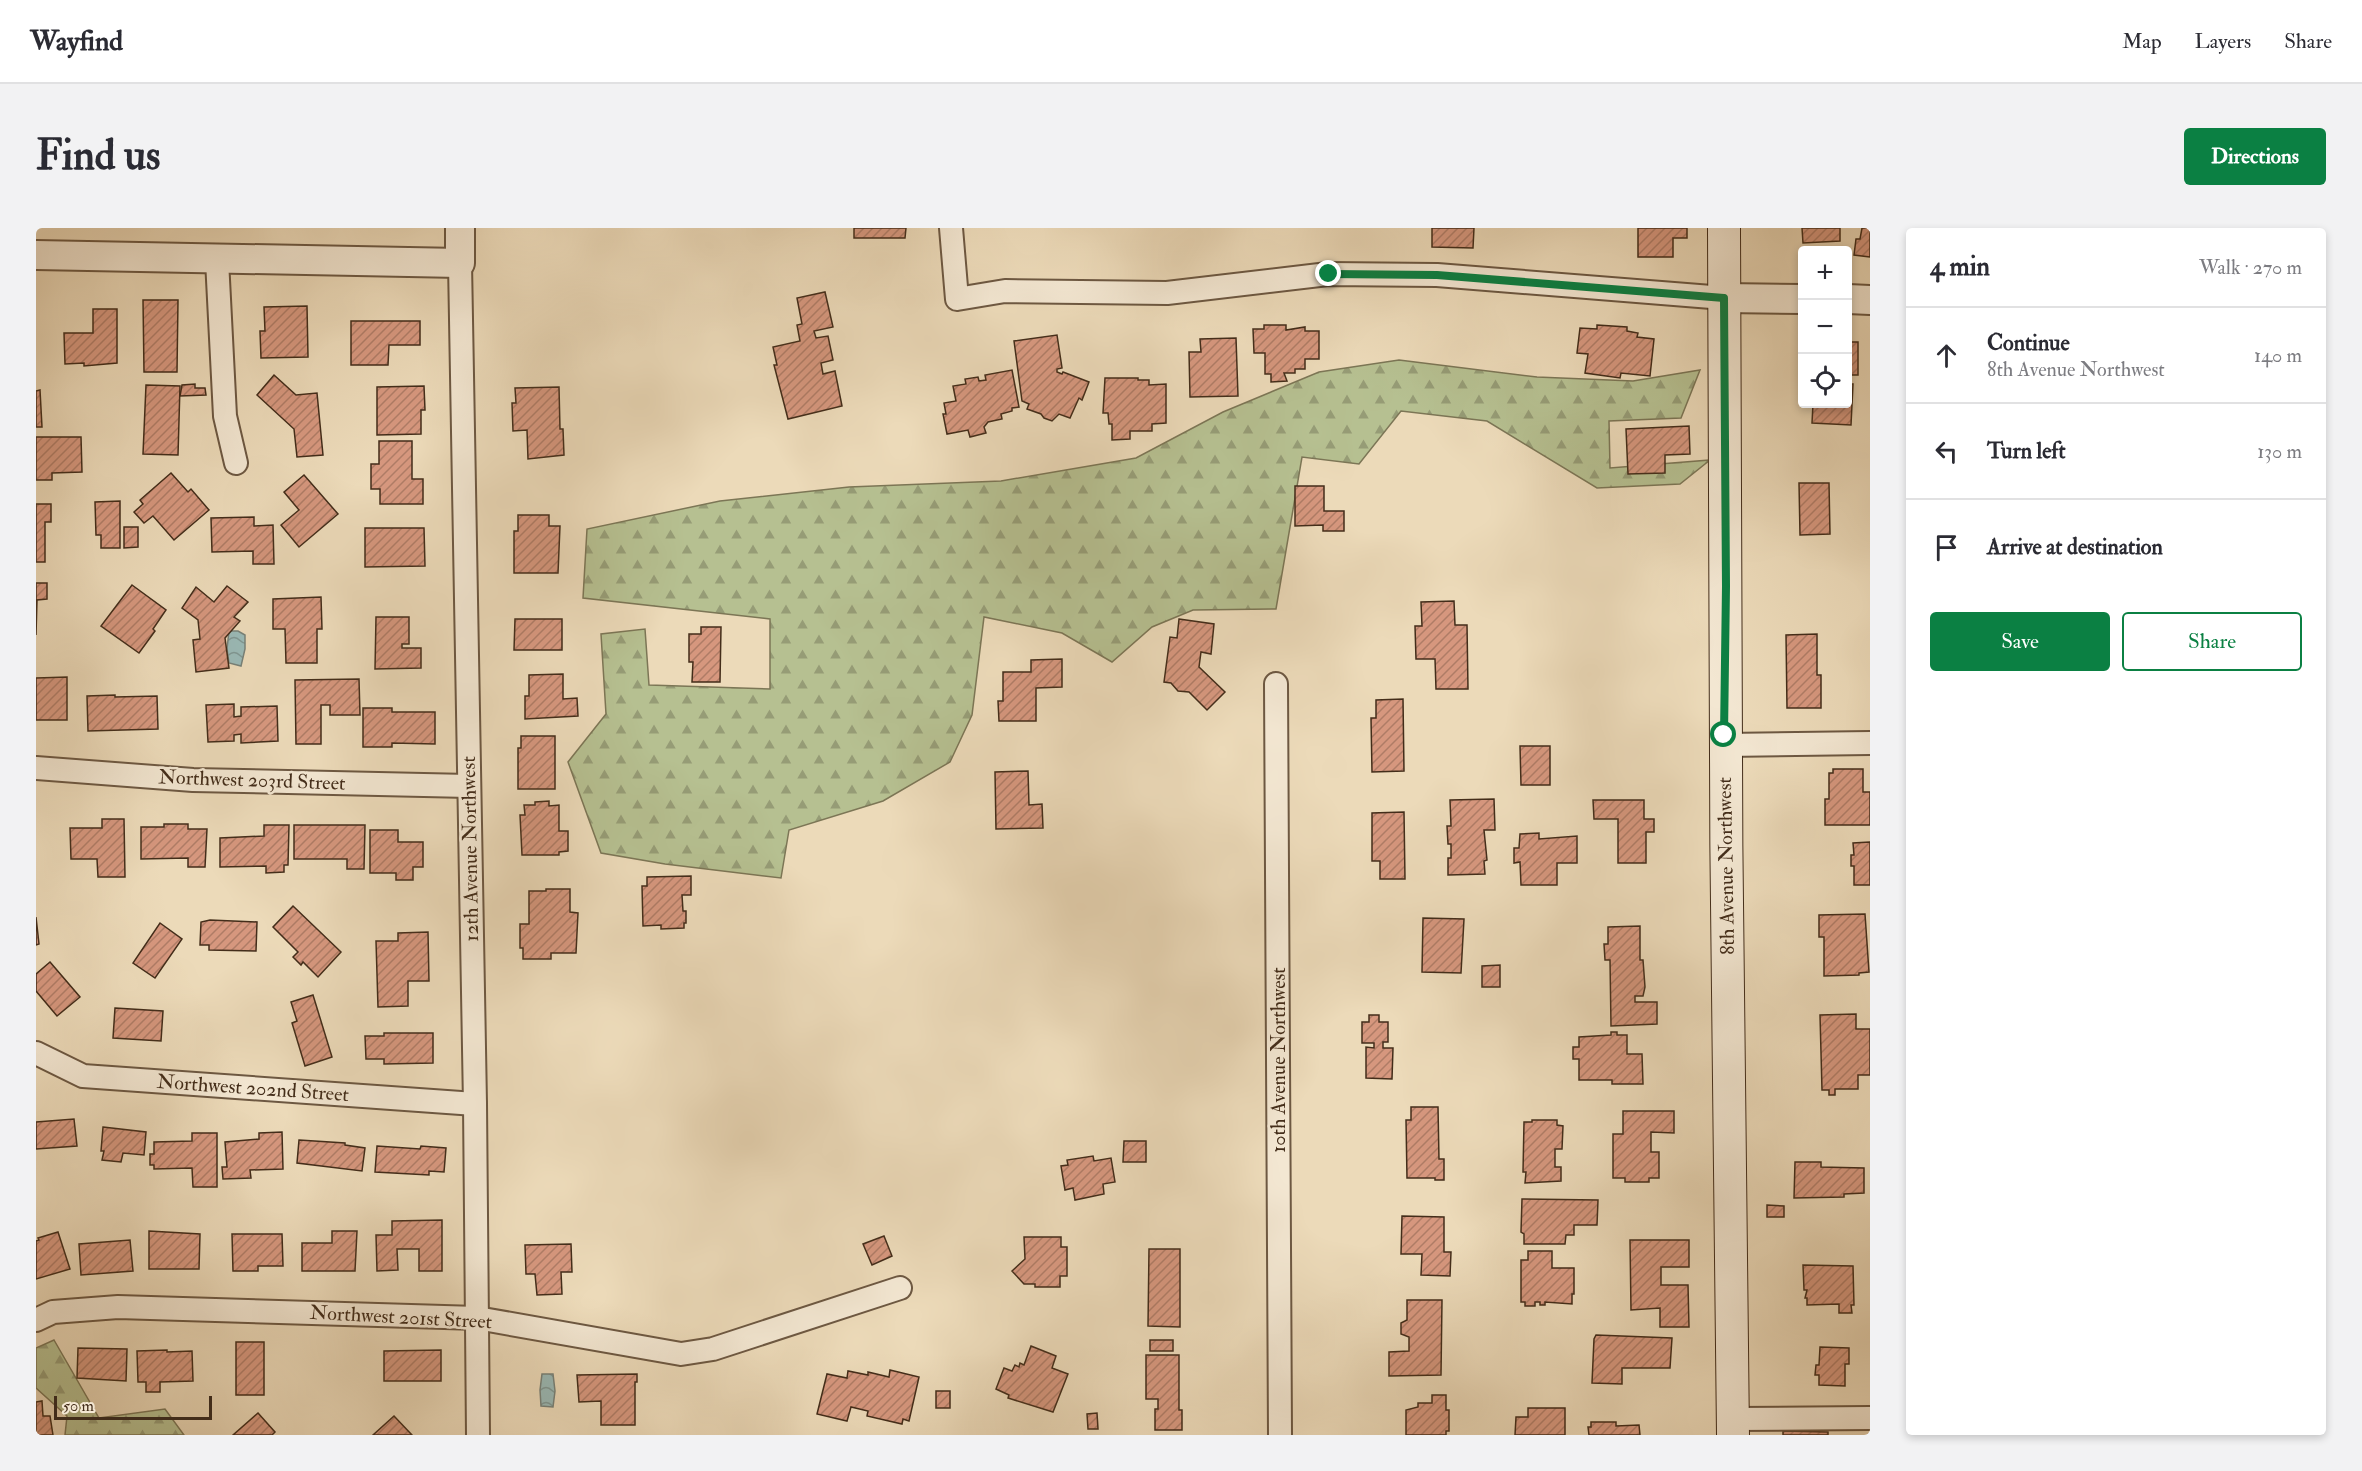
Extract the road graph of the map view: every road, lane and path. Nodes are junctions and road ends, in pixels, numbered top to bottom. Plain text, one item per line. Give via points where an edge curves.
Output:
1 (460, 228) edge
2 (951, 228) edge
3 (1724, 228) edge
4 (36, 255) edge
5 (218, 260) junction
6 (460, 263) junction
7 (1724, 298) junction
8 (1798, 299) edge
9 (1852, 299) edge
10 (1870, 300) edge
11 (236, 464) dead end
12 (1276, 684) dead end
13 (1870, 742) edge
14 (1725, 745) junction
15 (36, 768) edge
16 (469, 786) junction
17 (36, 1053) edge
18 (475, 1104) junction
19 (900, 1288) dead end
20 (477, 1318) junction
21 (36, 1320) edge
22 (1870, 1418) edge
23 (1733, 1427) edge
24 (478, 1435) edge
25 (1280, 1435) edge

1 - 6 street
2 - 7 street via 957,299 1005,291 1167,293 1329,274 1437,275
3 - 7 main road, 8th Avenue Northwest
4 - 5 street
5 - 6 street
5 - 11 street via 225,416
6 - 16 street, 12th Avenue Northwest
7 - 8 street
7 - 14 main road, 8th Avenue Northwest
9 - 10 street
12 - 25 street, 10th Avenue Northwest
13 - 14 street
14 - 23 main road, 8th Avenue Northwest
15 - 16 street, Northwest 203rd Street via 193,780
16 - 18 street, 12th Avenue Northwest
17 - 18 street, Northwest 202nd Street via 83,1076
18 - 20 street, 12th Avenue Northwest
19 - 20 street, Northwest 201st Street via 713,1349 681,1354
20 - 21 street, Northwest 201st Street via 118,1307 53,1312
20 - 24 street, 12th Avenue Northwest
22 - 23 street

